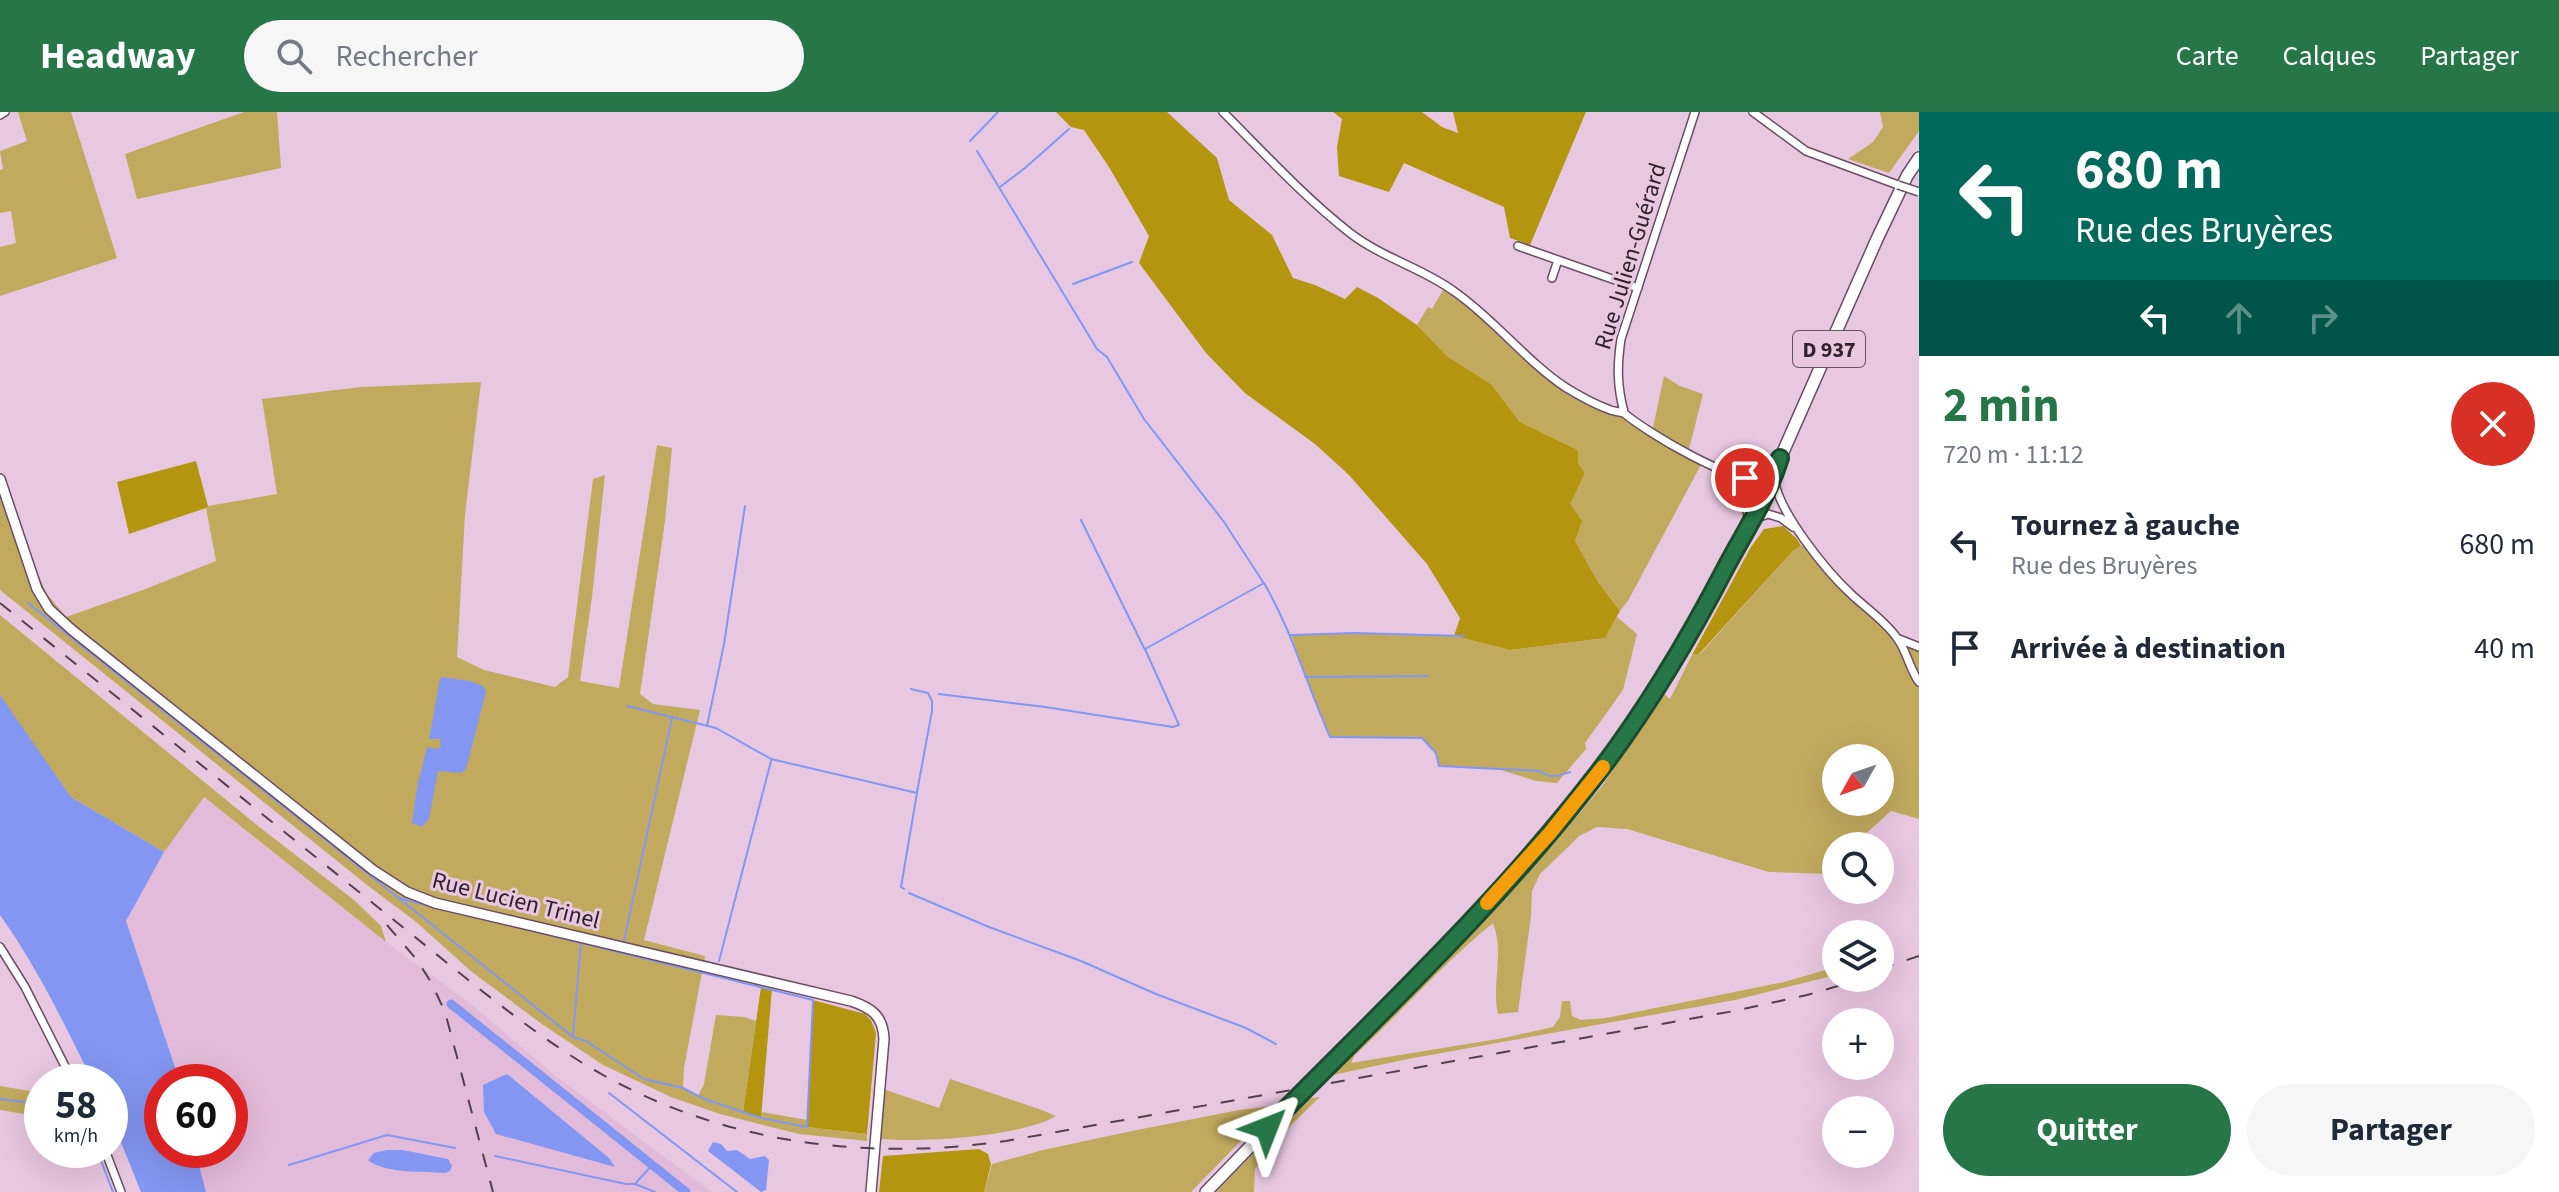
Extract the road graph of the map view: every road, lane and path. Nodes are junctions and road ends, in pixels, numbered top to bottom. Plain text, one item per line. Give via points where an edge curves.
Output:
1 (1223, 112) edge
2 (1695, 112) edge
3 (1753, 112) edge
4 (1919, 158) edge
5 (1919, 172) edge
6 (1919, 192) edge
7 (1877, 239) junction
8 (1518, 246) dead end
9 (1558, 260) junction
10 (1552, 278) dead end
11 (1638, 288) junction
12 (1624, 412) junction
13 (1714, 466) junction
14 (1772, 474) junction
15 (0, 479) edge
16 (1749, 523) junction
17 (1796, 529) junction
18 (1898, 638) junction
19 (1919, 647) edge
20 (1919, 682) edge
21 (0, 947) edge
22 (64, 1064) edge
23 (112, 1168) edge
24 (121, 1192) edge
25 (871, 1192) edge
26 (1206, 1192) edge

1 - 12 street via 1315,203 1374,250 1453,290 1566,387 1610,411
2 - 11 street, Rue Julien-Guérard
3 - 6 street, bridge via 1806,151
4 - 7 main road, D 937
5 - 7 main road, D 937
7 - 14 main road, D 937
8 - 9 street
9 - 10 street
9 - 11 street
11 - 12 street, Rue Julien-Guérard via 1617,367
12 - 13 street via 1636,424
13 - 14 street via 1745,478
13 - 16 street via 1738,491
14 - 16 main road, D 937
14 - 17 street
15 - 25 street, Rue Lucien Trinel via 29,571 49,609 396,885 435,903 838,998 873,1011 884,1039
16 - 17 street via 1768,514
16 - 26 main road, D 937 via 1660,684 1567,813 1459,933
17 - 18 street via 1841,584
18 - 19 street
18 - 20 street
21 - 22 street
23 - 24 street

